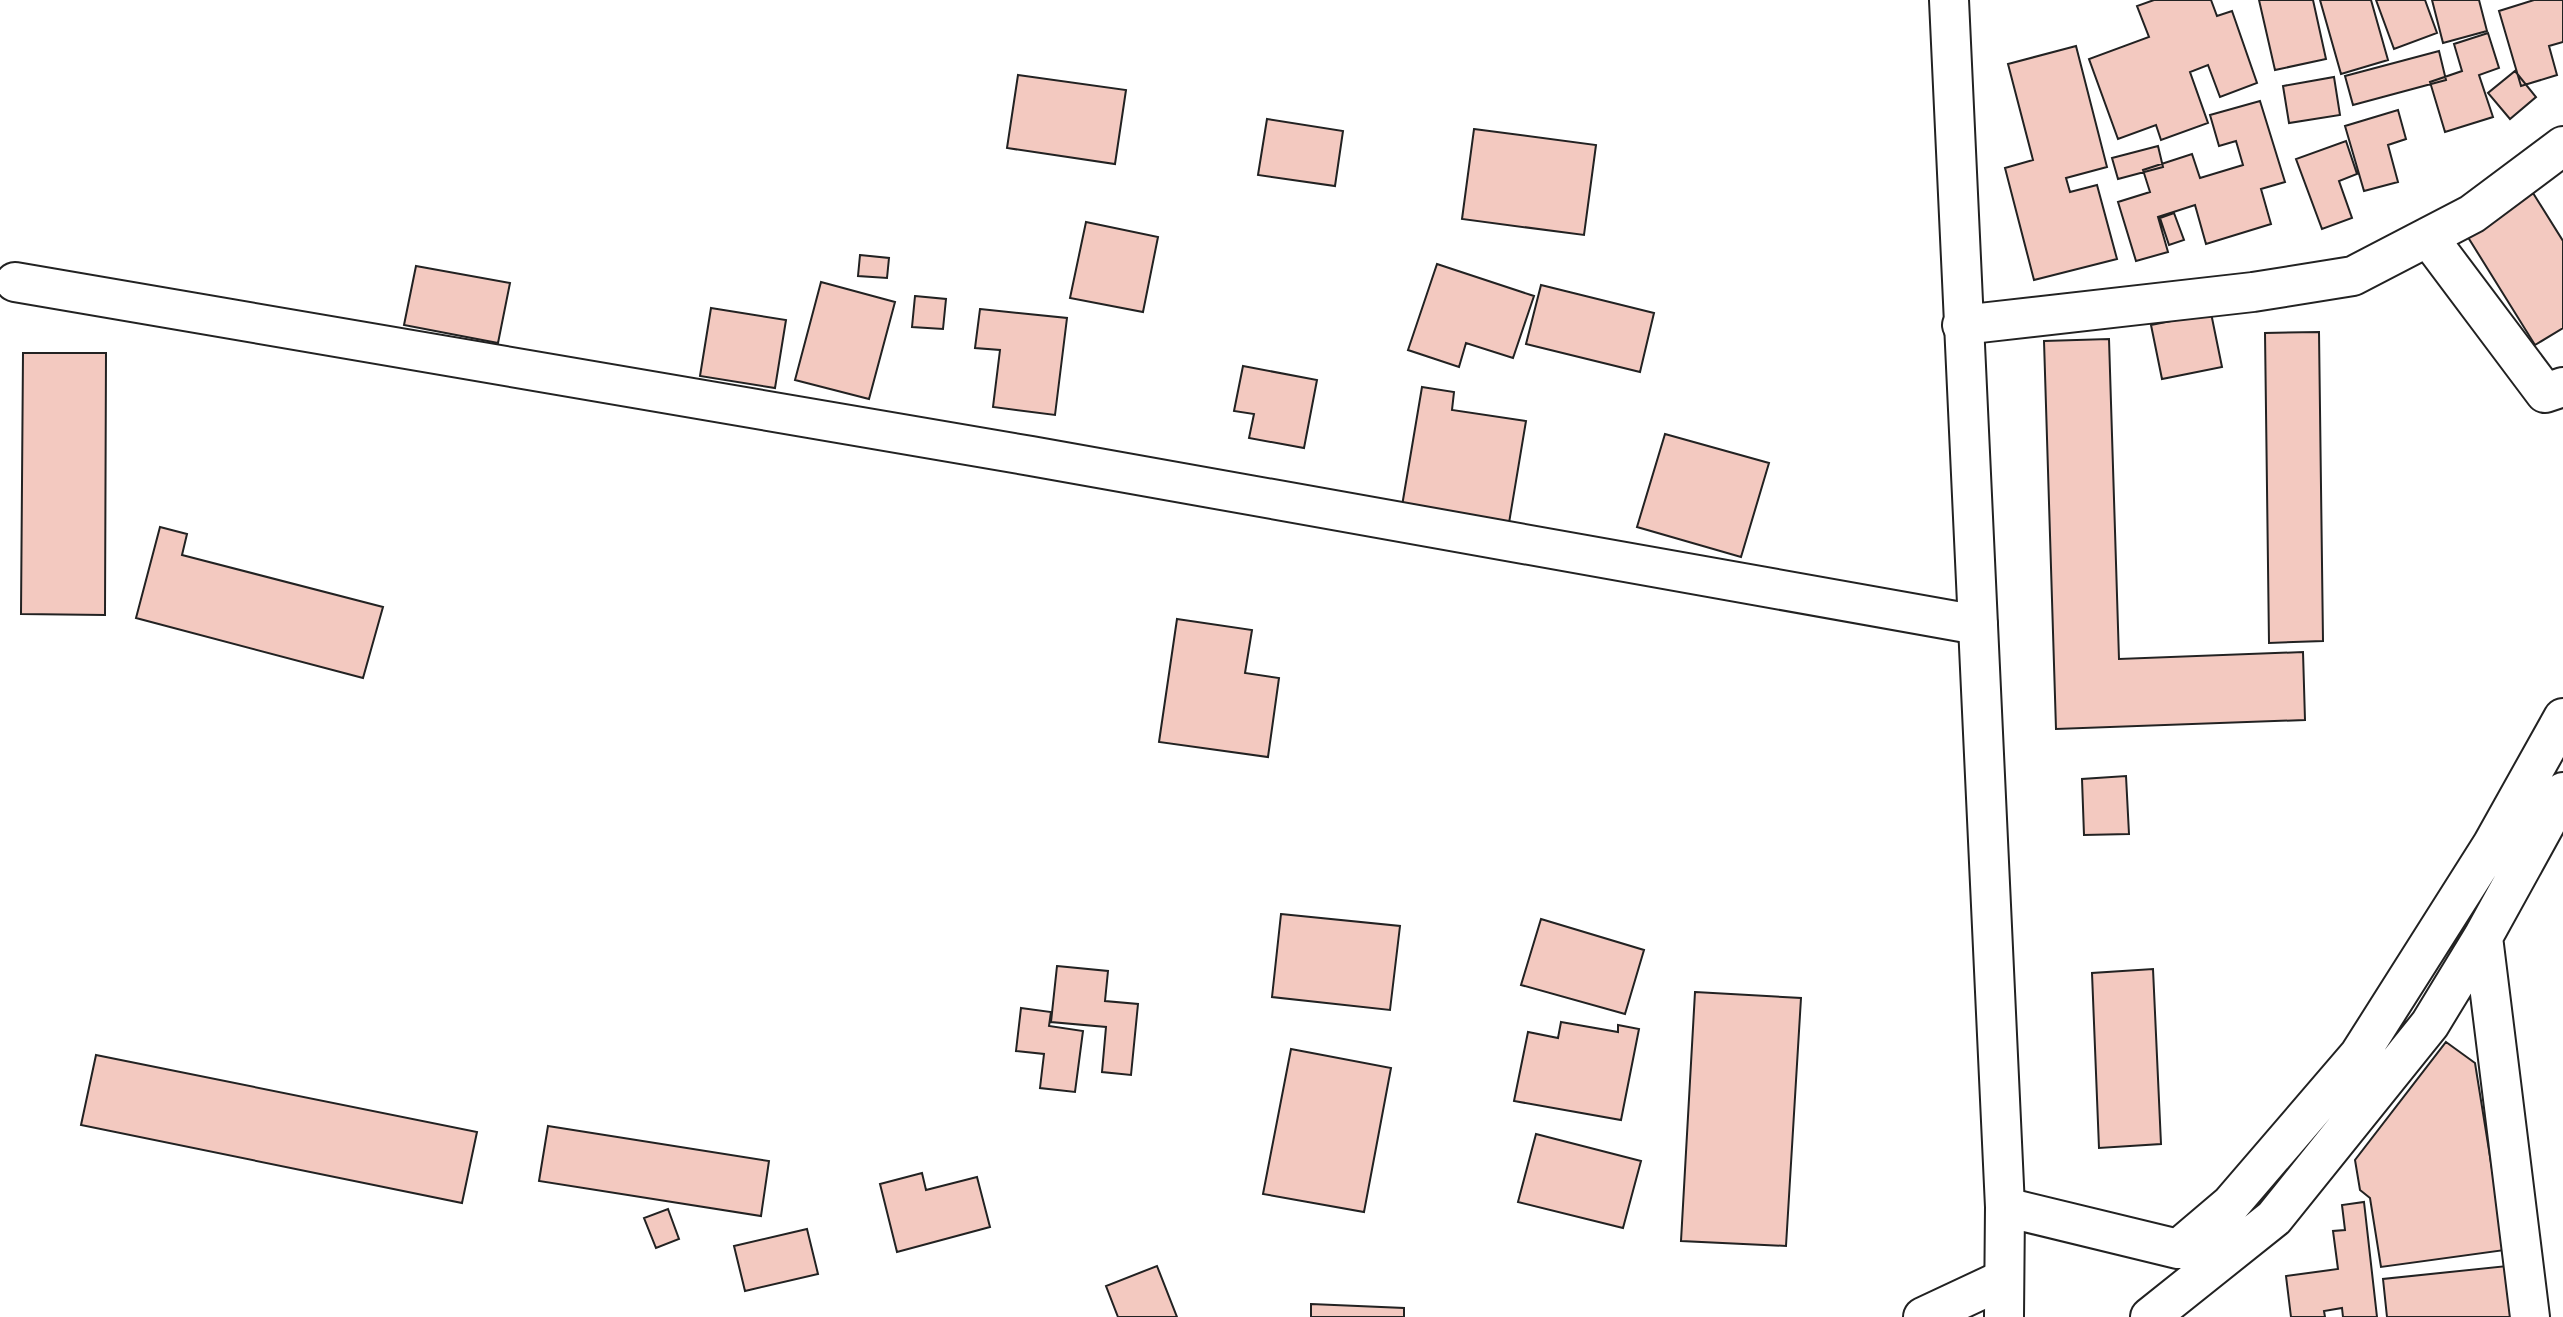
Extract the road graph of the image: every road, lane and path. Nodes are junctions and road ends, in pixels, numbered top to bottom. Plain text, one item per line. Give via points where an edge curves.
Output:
1 (1949, 0) edge
2 (2563, 146) edge
3 (2428, 237) junction
4 (15, 282) dead end
5 (1962, 325) junction
6 (2563, 387) edge
7 (1978, 625) junction
8 (2563, 718) edge
9 (2563, 792) edge
10 (2563, 839) edge
11 (2519, 865) junction
12 (2483, 937) junction
13 (2005, 1207) junction
14 (2189, 1283) edge
15 (2003, 1298) edge
16 (1923, 1317) edge
17 (2150, 1317) edge
18 (2530, 1317) edge

1 - 5 street
2 - 3 street via 2472,214
3 - 5 street via 2353,276
3 - 6 street via 2545,393
4 - 7 street
5 - 7 street
7 - 13 street
8 - 14 street via 2492,845 2359,1055 2231,1204
9 - 11 street
10 - 11 street
11 - 12 street
12 - 14 street via 2430,1024 2274,1218
12 - 18 street
13 - 14 street
13 - 15 street
14 - 17 street
15 - 16 street

